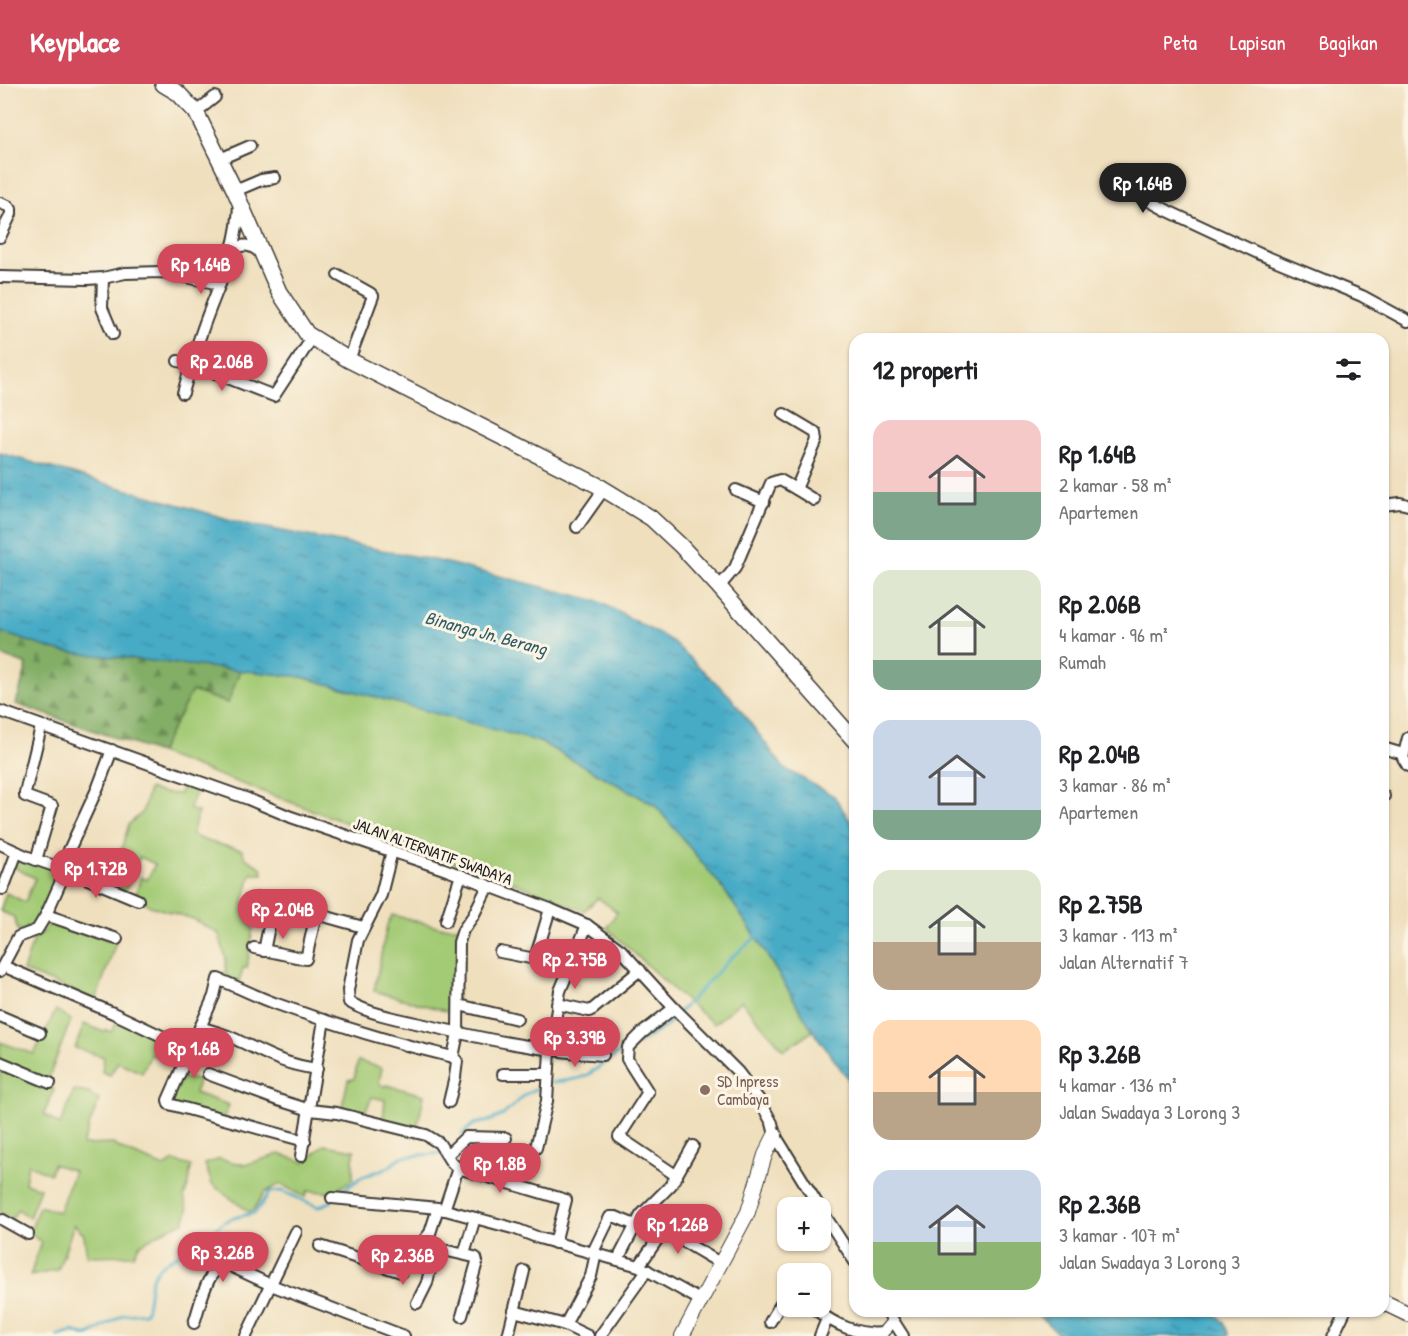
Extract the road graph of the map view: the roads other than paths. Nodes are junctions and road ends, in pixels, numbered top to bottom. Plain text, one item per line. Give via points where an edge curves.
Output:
1 (163, 84) edge
2 (250, 146) dead end
3 (224, 156) junction
4 (275, 178) dead end
5 (1131, 191) dead end
6 (239, 192) junction
7 (0, 203) edge
8 (0, 237) edge
9 (233, 249) junction
10 (264, 255) junction
11 (338, 275) dead end
12 (0, 277) edge
13 (103, 278) junction
14 (220, 284) junction
15 (1408, 321) edge
16 (113, 334) dead end
17 (312, 338) junction
18 (350, 360) junction
19 (178, 361) dead end
20 (192, 364) junction
21 (183, 393) dead end
22 (784, 414) dead end
23 (604, 489) junction
24 (796, 489) junction
25 (736, 490) dead end
26 (814, 500) dead end
27 (764, 502) junction
28 (1389, 505) edge
29 (1408, 505) edge
30 (577, 527) dead end
31 (723, 583) junction
32 (0, 711) edge
33 (41, 727) junction
34 (849, 734) edge
35 (1408, 738) edge
36 (112, 750) junction
37 (1389, 750) edge
38 (1403, 754) junction
39 (1408, 766) edge
40 (0, 844) edge
41 (392, 851) junction
42 (17, 852) junction
43 (36, 860) junction
44 (66, 870) junction
45 (461, 875) junction
46 (488, 885) junction
47 (3, 889) dead end
48 (259, 898) dead end
49 (138, 900) dead end
50 (274, 902) junction
51 (550, 909) junction
52 (316, 914) junction
53 (46, 915) junction
54 (446, 921) dead end
55 (587, 925) junction
56 (363, 927) junction
57 (117, 939) dead end
58 (500, 952) dead end
59 (1, 969) edge
60 (640, 970) junction
61 (557, 1004) junction
62 (459, 1005) junction
63 (674, 1008) junction
64 (0, 1016) edge
65 (517, 1019) dead end
66 (324, 1020) junction
67 (200, 1027) junction
68 (40, 1033) dead end
69 (458, 1033) junction
70 (193, 1045) junction
71 (549, 1051) junction
72 (603, 1056) dead end
73 (453, 1057) junction
74 (0, 1062) edge
75 (317, 1069) junction
76 (208, 1074) dead end
77 (502, 1074) dead end
78 (548, 1074) junction
79 (50, 1083) dead end
80 (449, 1102) dead end
81 (310, 1110) junction
82 (775, 1135) junction
83 (506, 1138) dead end
84 (305, 1142) junction
85 (693, 1146) dead end
86 (536, 1148) dead end
87 (448, 1154) junction
88 (301, 1156) dead end
89 (458, 1168) junction
90 (676, 1176) junction
91 (813, 1197) edge
92 (332, 1198) dead end
93 (441, 1209) junction
94 (677, 1214) dead end
95 (475, 1218) junction
96 (1, 1221) edge
97 (634, 1225) junction
98 (831, 1225) edge
99 (664, 1230) junction
100 (296, 1232) dead end
101 (28, 1234) dead end
102 (555, 1242) junction
103 (320, 1246) dead end
104 (594, 1252) junction
105 (849, 1253) edge
106 (464, 1254) junction
107 (618, 1259) junction
108 (720, 1263) junction
109 (643, 1268) junction
110 (524, 1271) dead end
111 (271, 1285) junction
112 (700, 1300) junction
113 (417, 1303) dead end
114 (1389, 1305) edge
115 (777, 1310) edge
116 (514, 1311) junction
117 (1408, 1314) edge
118 (462, 1316) dead end
119 (824, 1317) edge
120 (889, 1317) edge
121 (891, 1317) edge
122 (1342, 1317) edge
123 (827, 1319) junction
124 (770, 1322) dead end
125 (194, 1323) dead end
126 (566, 1325) junction
127 (246, 1336) edge
128 (404, 1336) edge
129 (508, 1336) edge
130 (588, 1336) edge
131 (600, 1336) edge
132 (682, 1336) edge
133 (820, 1336) edge
134 (903, 1336) edge
135 (1333, 1336) edge

1 - 3 main road via 204,105
2 - 3 street
3 - 6 main road
4 - 6 street via 261,180
5 - 15 street via 1260,254 1362,296
6 - 9 street
6 - 10 main road
7 - 8 street via 11,209
9 - 10 street via 250,245
9 - 14 street
10 - 17 main road via 279,292
11 - 18 street via 373,296
12 - 13 street
13 - 14 street via 161,272
13 - 16 street via 102,308
14 - 20 street
17 - 18 main road
17 - 20 street via 274,396
18 - 23 main road
19 - 20 street
20 - 21 street
22 - 24 street via 818,436
23 - 30 street
23 - 31 main road via 651,518
24 - 26 street
24 - 27 street via 777,480 771,483
25 - 27 street
27 - 31 street via 742,554
28 - 29 street
31 - 34 main road
32 - 33 street, JALAN ALTERNATIF SWADAYA
33 - 36 street, JALAN ALTERNATIF SWADAYA
33 - 43 street via 25,796 52,806
35 - 38 street
36 - 41 street, JALAN ALTERNATIF SWADAYA
36 - 44 street via 69,850
37 - 38 street
38 - 39 street
40 - 42 street
41 - 45 street, JALAN ALTERNATIF SWADAYA
41 - 56 street via 381,895
42 - 43 street
42 - 47 street
43 - 44 street
44 - 49 street
44 - 53 street
45 - 46 street, JALAN ALTERNATIF SWADAYA
45 - 54 street
46 - 51 street, JALAN ALTERNATIF SWADAYA
46 - 62 street via 461,934
48 - 50 street
50 - 52 street
50 - 52 street via 259,950 306,959
51 - 55 street, JALAN ALTERNATIF SWADAYA
51 - 58 street via 535,959
52 - 56 street
53 - 57 street
53 - 59 street via 37,930 18,937
55 - 60 street, JALAN ALTERNATIF SWADAYA
55 - 61 street
56 - 69 street via 354,955 349,1002
59 - 70 street via 113,1013 187,1048
60 - 61 street via 589,1011
60 - 63 street, JALAN ALTERNATIF SWADAYA
61 - 71 street
62 - 65 street
62 - 69 street
63 - 82 street, JALAN ALTERNATIF SWADAYA via 738,1072 772,1123
63 - 90 street via 628,1047 627,1059 648,1092 619,1137
64 - 68 street
66 - 67 street via 218,979
66 - 73 street
66 - 75 street
67 - 70 street
67 - 75 street via 290,1064
69 - 71 street
69 - 73 street
70 - 84 street via 169,1104
71 - 72 street
71 - 78 street
73 - 80 street via 458,1067
74 - 79 street
75 - 81 street
76 - 81 street
77 - 78 street
78 - 86 street via 547,1101
81 - 84 street
81 - 87 street via 426,1135 437,1140
82 - 91 street, JALAN ALTERNATIF SWADAYA
82 - 108 street via 748,1212
83 - 87 street via 466,1137
84 - 88 street
85 - 90 street
87 - 89 street
89 - 93 street
89 - 102 street via 566,1200
90 - 97 street
92 - 93 street
93 - 95 street
93 - 103 street via 430,1233 410,1253 401,1272
94 - 99 street
95 - 102 street
95 - 106 street
96 - 101 street
97 - 104 street via 610,1217
97 - 107 street
98 - 105 street, JALAN ALTERNATIF SWADAYA
99 - 108 street
99 - 109 street
100 - 111 street
102 - 104 street
104 - 107 street
104 - 126 street via 591,1276
106 - 113 street via 435,1248 427,1283
106 - 118 street via 477,1260
107 - 109 street
108 - 112 street
109 - 112 street
109 - 131 street
110 - 116 street
111 - 125 street via 226,1264 219,1265 211,1274
111 - 127 street
111 - 128 street
112 - 132 street
114 - 117 main road
115 - 124 street
116 - 126 street
116 - 129 street
119 - 123 street
120 - 123 street via 880,1334 856,1331
121 - 134 street
122 - 135 street
123 - 133 street
126 - 130 street

